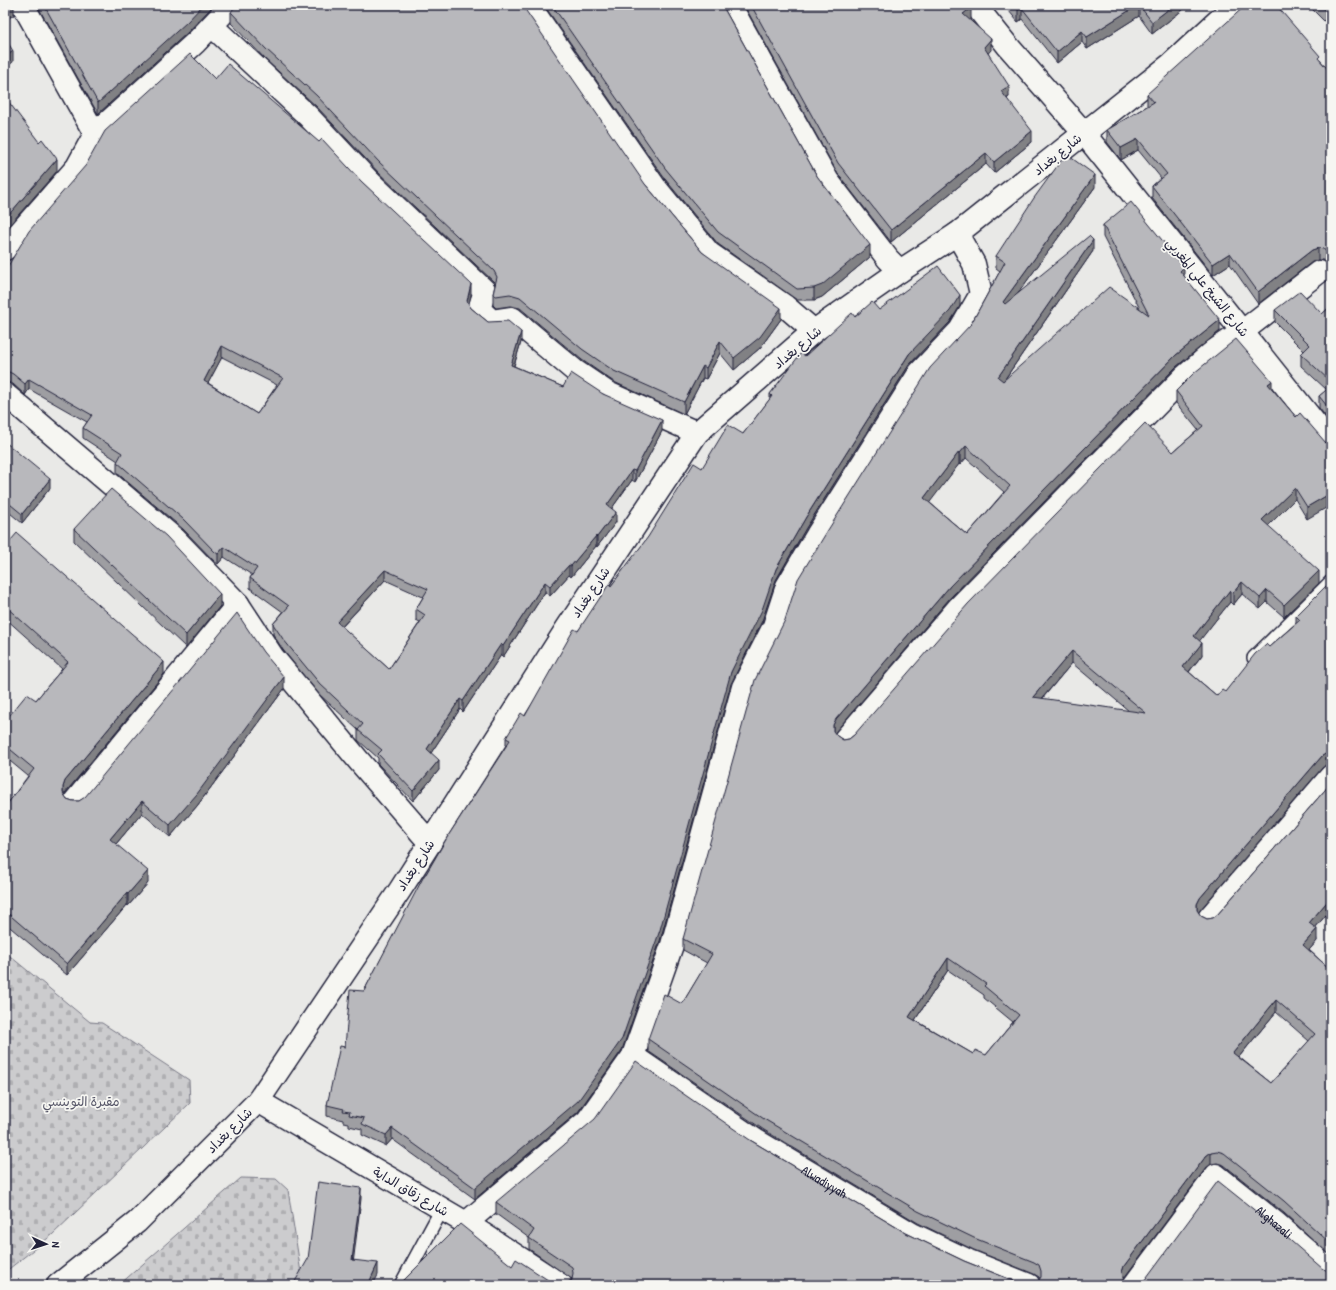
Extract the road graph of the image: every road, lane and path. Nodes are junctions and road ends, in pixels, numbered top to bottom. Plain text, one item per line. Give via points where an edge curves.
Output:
1 (23, 5) edge
2 (231, 5) edge
3 (530, 5) edge
4 (730, 5) edge
5 (974, 5) edge
6 (1235, 5) edge
7 (212, 26) junction
8 (1083, 132) junction
9 (95, 134) junction
10 (957, 234) junction
11 (6, 247) edge
12 (900, 271) junction
13 (1319, 272) dead end
14 (814, 331) junction
15 (1243, 331) junction
16 (5, 394) edge
17 (697, 433) junction
18 (1331, 443) edge
19 (1331, 582) edge
20 (238, 604) junction
21 (1253, 658) edge
22 (845, 739) edge
23 (1331, 776) edge
24 (75, 801) edge
25 (430, 843) junction
26 (1209, 918) edge
27 (633, 1056) junction
28 (258, 1101) junction
29 (442, 1209) junction
30 (466, 1223) junction
31 (88, 1260) junction
32 (1331, 1271) edge
33 (58, 1285) edge
34 (68, 1285) edge
35 (401, 1285) edge
36 (561, 1285) edge
37 (1029, 1285) edge
38 (1134, 1285) edge

1 - 9 street
2 - 7 street
3 - 14 street via 656,187 709,253 785,306
4 - 12 street via 828,181
5 - 8 street, شارع الشيخ علي المغربي
6 - 8 street, شارع بغداد via 1171,64
7 - 9 street
7 - 17 street via 308,116 370,182 485,291 479,309 485,316 492,321 512,318 574,370 608,392
8 - 10 street, شارع بغداد
8 - 15 street, شارع الشيخ علي المغربي
9 - 11 street via 77,167
10 - 12 street, شارع بغداد
10 - 27 street via 974,264 981,294 960,330 920,372 787,586 774,626 743,686 672,946
12 - 14 street, شارع بغداد
13 - 15 street
14 - 17 street, شارع بغداد
15 - 18 street, شارع الشيخ علي المغربي
15 - 22 street via 1215,350 1185,376 1066,496 959,607
16 - 20 street via 175,539
17 - 25 street, شارع بغداد via 566,628
19 - 21 lane
20 - 24 street
20 - 25 street via 274,657
23 - 26 street
25 - 28 street, شارع بغداد
27 - 30 street via 587,1121
27 - 37 street, Alwadiyyah via 757,1141 912,1234
28 - 29 street, شارع زقاق الداية
28 - 31 street, شارع بغداد via 137,1222
29 - 30 street, شارع زقاق الداية
29 - 35 lane
30 - 36 street, شارع زقاق الداية
31 - 33 street, شارع بغداد
31 - 34 street
32 - 38 street, Alghazali via 1216,1175

